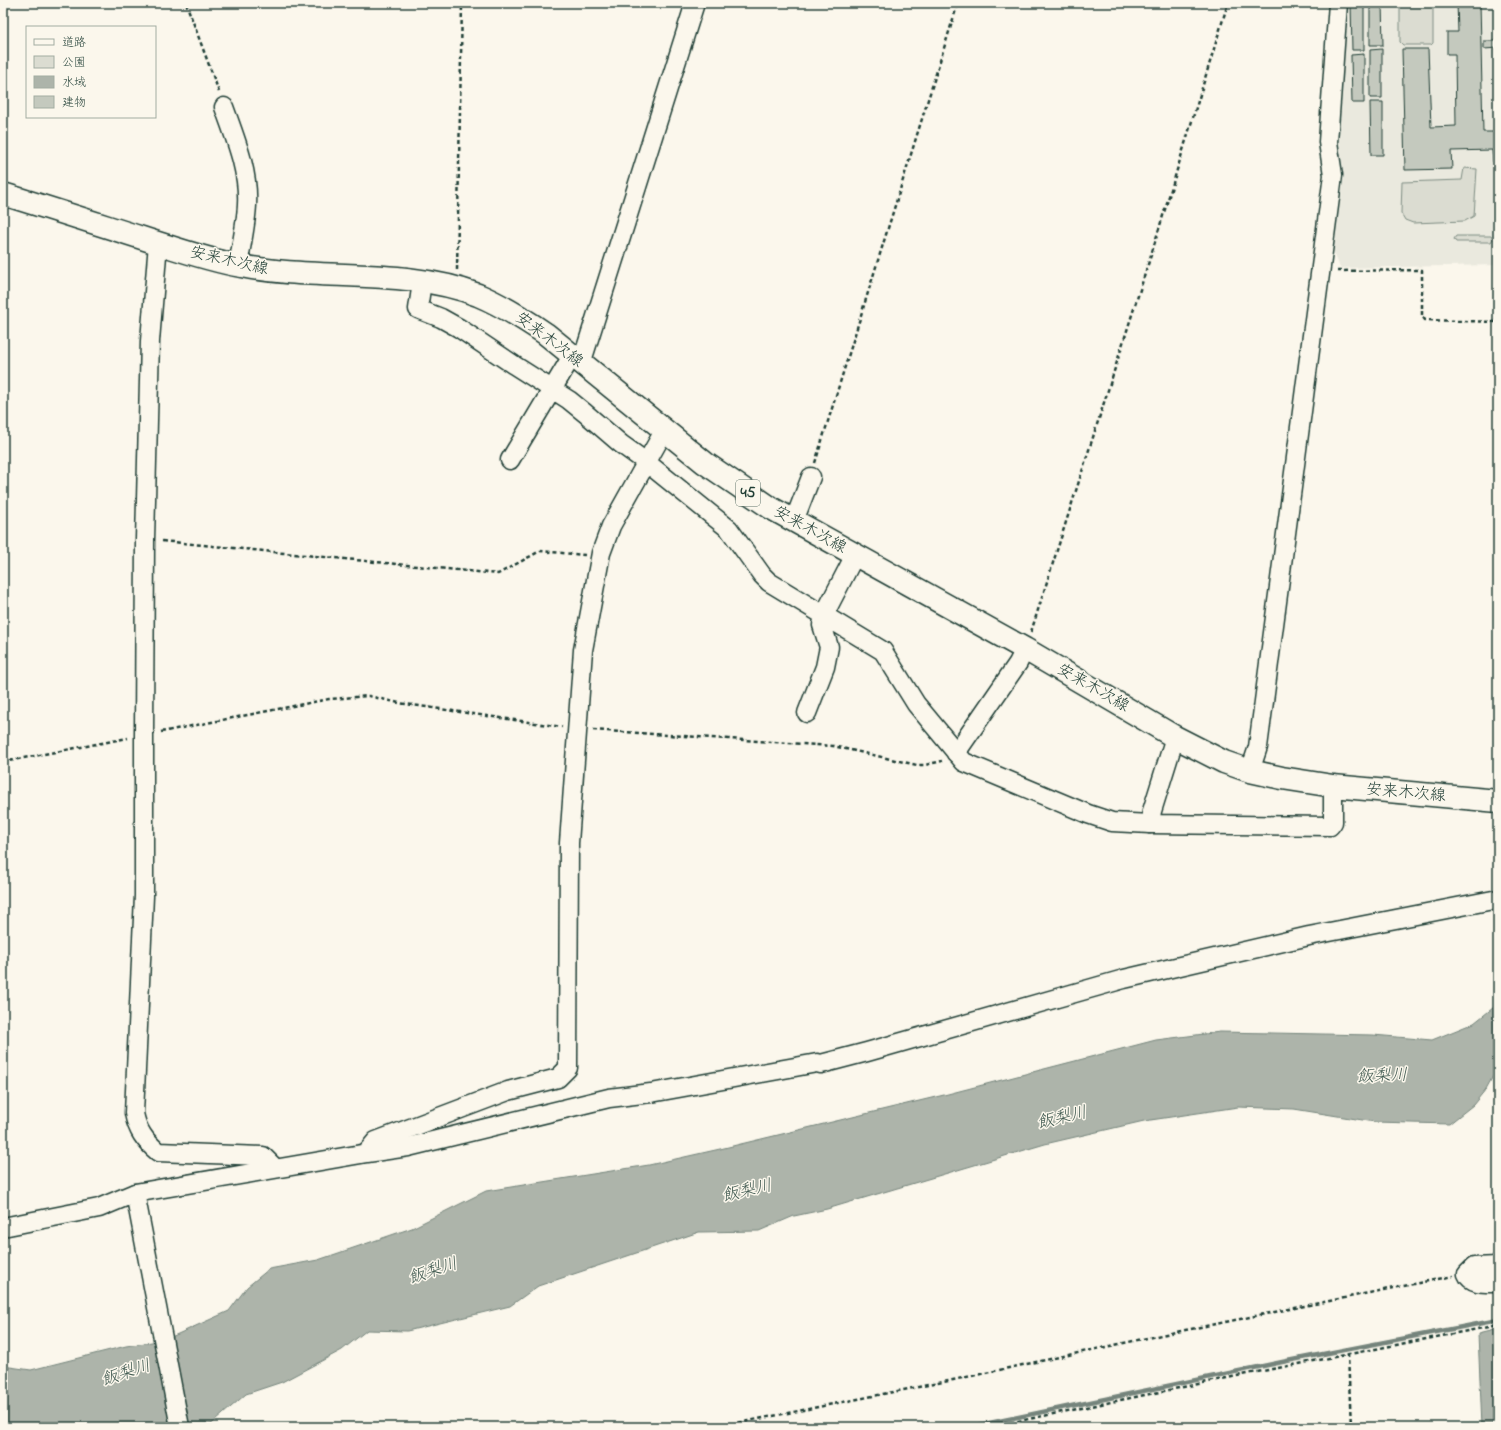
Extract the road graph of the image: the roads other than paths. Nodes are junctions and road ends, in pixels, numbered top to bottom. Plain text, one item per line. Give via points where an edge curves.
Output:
1 (695, 3) edge
2 (1338, 3) edge
3 (224, 107) road end
4 (3, 194) edge
5 (158, 243) junction
6 (238, 266) junction
7 (422, 282) junction
8 (576, 360) junction
9 (553, 390) junction
10 (664, 431) junction
11 (510, 460) dead end
12 (646, 462) junction
13 (811, 477) road end
14 (794, 520) junction
15 (855, 555) junction
16 (824, 615) junction
17 (1025, 649) junction
18 (807, 713) dead end
19 (1175, 736) junction
20 (956, 753) junction
21 (1250, 771) junction
22 (1333, 786) junction
23 (1498, 801) edge
24 (1150, 824) junction
25 (1498, 899) edge
26 (367, 1153) junction
27 (275, 1168) junction
28 (137, 1200) junction
29 (3, 1226) edge
30 (1498, 1266) edge
31 (1498, 1283) edge
32 (180, 1427) edge

1 - 8 street
2 - 21 street via 1328,142 1333,175 1258,747
3 - 6 street via 242,158 247,194
4 - 5 main road, 安来木次線 / 45
5 - 6 main road, 安来木次線 / 45
5 - 27 street via 150,342 145,540 144,896 134,1114 136,1124 146,1141 158,1152 263,1156
6 - 7 main road, 安来木次線 / 45 via 295,274 379,277
7 - 8 main road, 安来木次線 / 45 via 478,295 521,317 546,334
7 - 9 street via 418,309 459,328
8 - 9 street
8 - 10 main road, 安来木次線 / 45
9 - 11 street
9 - 12 street
10 - 12 street
10 - 14 main road, 安来木次線 / 45 via 705,463 771,508
12 - 16 street via 729,529 769,582
12 - 26 street via 611,526 602,553 583,650 569,843 568,1068 558,1078 508,1091 376,1141
13 - 14 street
14 - 15 main road, 安来木次線 / 45
15 - 16 street
15 - 17 main road, 安来木次線 / 45
16 - 18 street via 822,625 829,647 825,667
16 - 20 street via 883,651 916,704
17 - 19 main road, 安来木次線 / 45
17 - 20 street
19 - 21 main road, 安来木次線 / 45 via 1224,762
19 - 24 street
20 - 24 street via 964,762 1105,820
21 - 22 main road, 安来木次線 / 45
22 - 23 main road, 安来木次線 / 45
22 - 24 street via 1333,822 1330,826
25 - 26 street via 1309,936 1124,979 821,1064 609,1098 415,1146
26 - 27 street
27 - 28 street
28 - 29 street
28 - 32 street
30 - 31 street via 1474,1267 1467,1274 1473,1281

